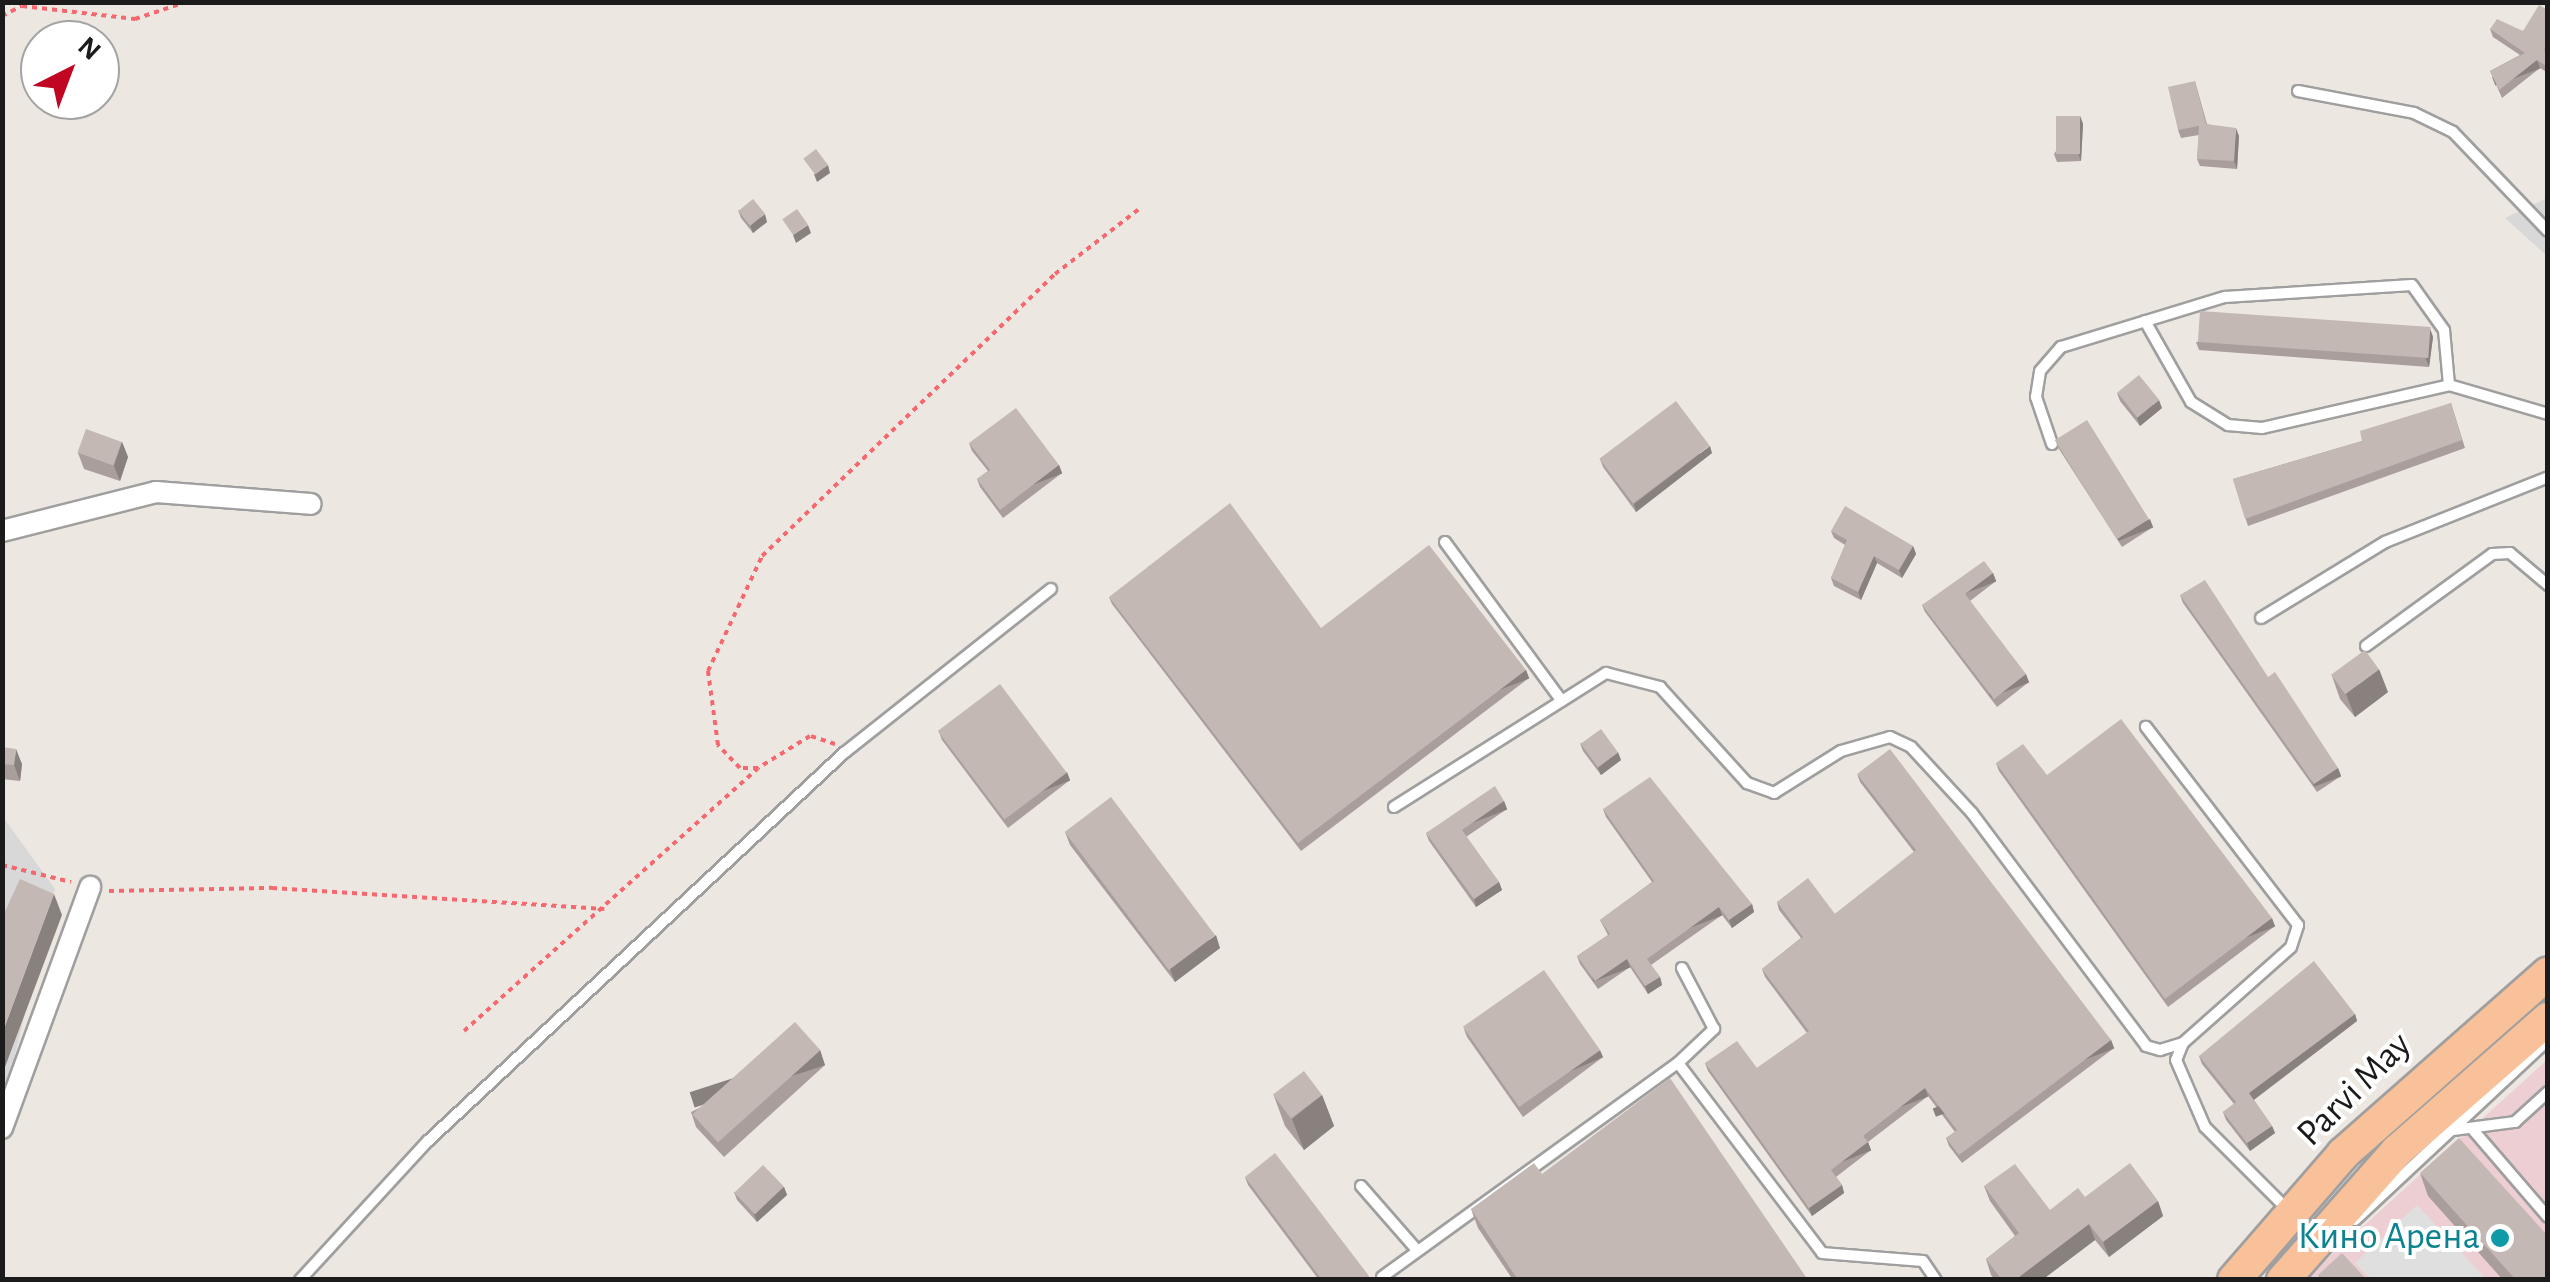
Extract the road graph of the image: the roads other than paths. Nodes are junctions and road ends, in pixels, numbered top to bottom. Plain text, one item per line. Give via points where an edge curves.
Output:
1 (2298, 91) dead end
2 (2548, 231) edge
3 (2146, 322) junction
4 (2449, 385) junction
5 (2548, 414) edge
6 (2052, 444) edge
7 (2548, 477) edge
8 (311, 504) dead end
9 (2, 532) edge
10 (1445, 542) dead end
11 (2548, 585) edge
12 (1051, 589) dead end
13 (2261, 618) dead end
14 (2366, 646) edge
15 (1562, 701) junction
16 (2146, 727) dead end
17 (1394, 807) dead end
18 (90, 886) road end
19 (1682, 968) dead end
20 (2548, 974) edge
21 (2548, 1019) edge
22 (2548, 1040) edge
23 (2183, 1043) junction
24 (1678, 1063) junction
25 (2548, 1092) edge
26 (2, 1128) edge
27 (2453, 1130) junction
28 (2474, 1131) junction
29 (1361, 1186) dead end
30 (2291, 1213) junction
31 (2548, 1217) edge
32 (1416, 1249) junction
33 (2308, 1250) junction
34 (1382, 1277) dead end
35 (300, 1280) edge
36 (1936, 1280) edge
37 (2234, 1280) edge
38 (2283, 1280) edge

1 - 2 lane via 2414,112 2454,132
3 - 4 lane via 2191,402 2228,426 2262,428
3 - 4 lane via 2225,297 2412,285 2444,330
3 - 6 lane via 2061,348 2040,371 2036,397
4 - 5 lane
7 - 13 lane via 2385,542
8 - 9 street via 156,492
10 - 15 lane
11 - 14 lane via 2510,552 2492,554
12 - 35 lane via 844,753 428,1142
15 - 17 lane
15 - 23 lane via 1606,674 1660,687 1747,783 1774,792 1870,738 1911,747 1972,813 2146,1046
16 - 23 lane via 2298,925 2291,947
18 - 26 street
19 - 24 lane via 1714,1029
20 - 30 main road, Parvi May via 2448,1054
21 - 33 main road, Parvi May via 2397,1151
22 - 27 lane
23 - 30 lane via 2176,1060 2205,1127
24 - 32 lane
24 - 36 lane via 1822,1253 1922,1261
25 - 28 lane via 2515,1122
27 - 28 lane
27 - 33 lane via 2358,1218
28 - 31 lane
29 - 32 lane
30 - 37 main road, Parvi May
32 - 34 lane
33 - 38 main road, Parvi May

